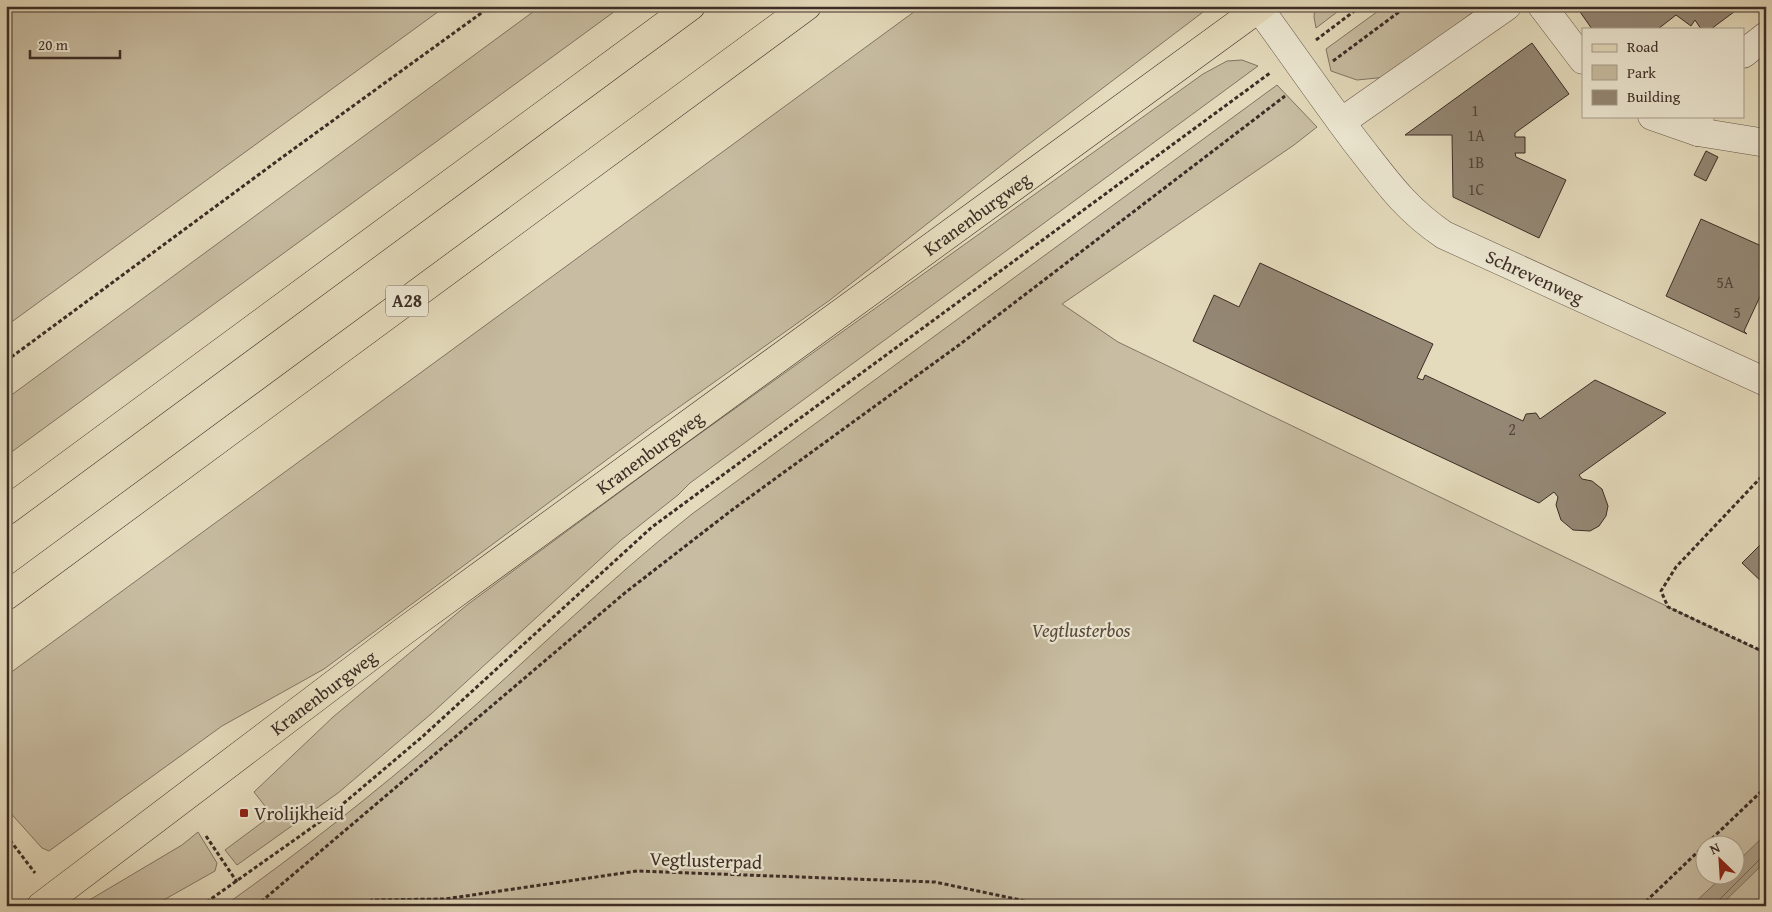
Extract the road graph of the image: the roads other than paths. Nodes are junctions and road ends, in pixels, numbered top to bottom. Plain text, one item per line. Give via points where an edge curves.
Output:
1 (690, 6) edge
2 (807, 6) edge
3 (1507, 6) edge
4 (1542, 6) edge
5 (1260, 7) edge
6 (1766, 36) edge
7 (1744, 53) edge
8 (1582, 59) edge
9 (1664, 118) edge
10 (1341, 122) junction
11 (1699, 124) edge
12 (1765, 141) edge
13 (1766, 382) edge
14 (6, 511) edge
15 (6, 596) edge
16 (47, 901) edge

1 - 14 main road
2 - 15 main road, A28
3 - 10 street
4 - 8 street
5 - 10 street, Schrevenweg
5 - 16 main road, Kranenburgweg via 404,631
6 - 7 street
9 - 11 street
10 - 13 street, Schrevenweg via 1400,199 1418,217 1444,235
11 - 12 street

